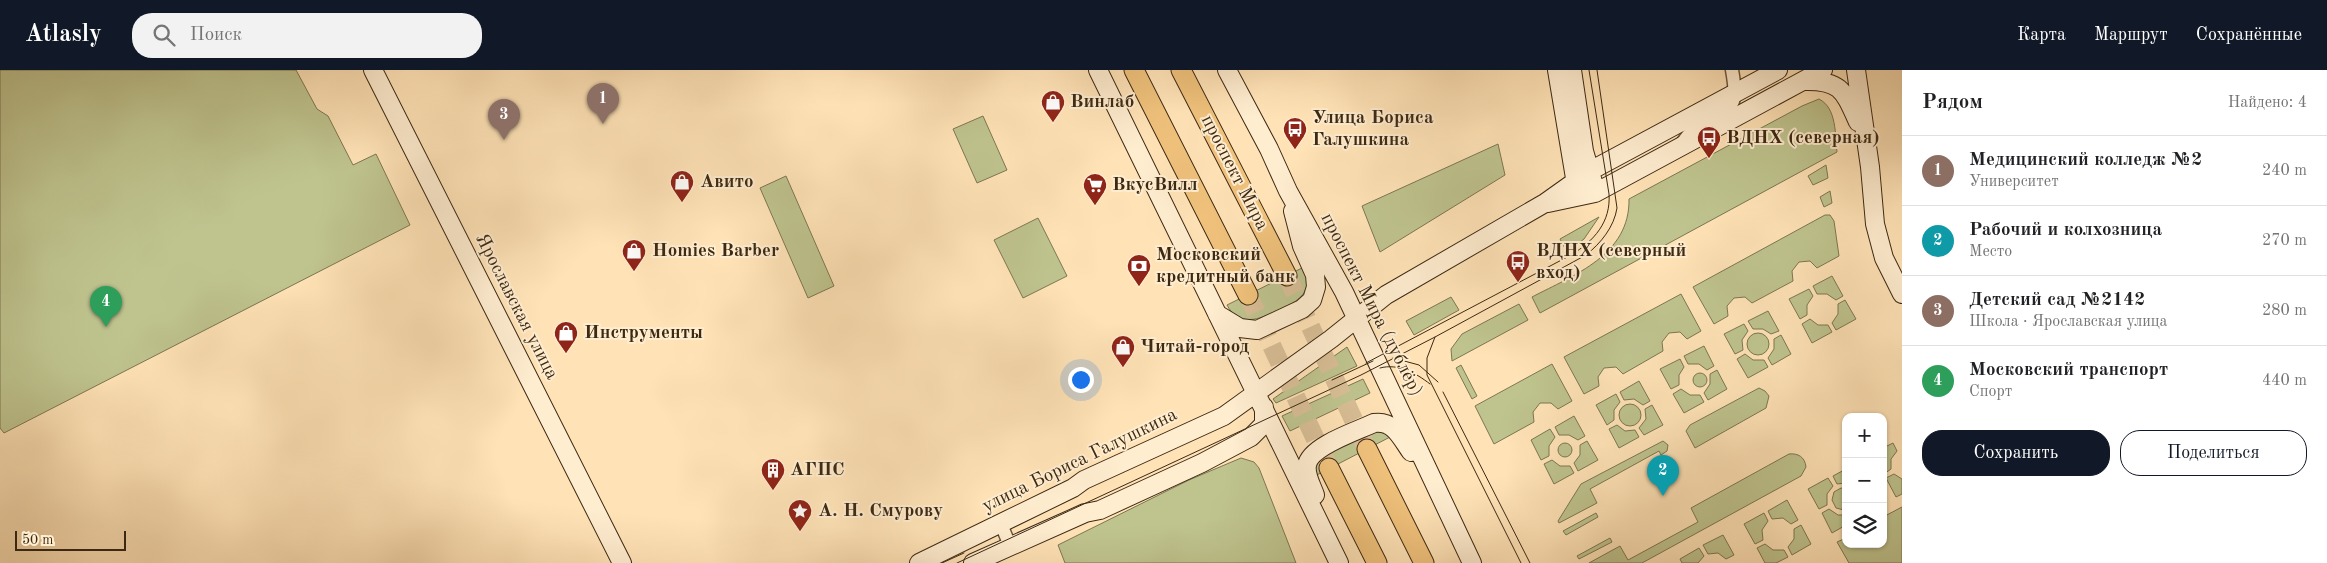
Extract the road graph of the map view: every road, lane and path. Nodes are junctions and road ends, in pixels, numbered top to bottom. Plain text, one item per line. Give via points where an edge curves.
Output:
1 (373, 70) edge
2 (1098, 70) edge
3 (1134, 70) edge
4 (1181, 70) edge
5 (1227, 70) edge
6 (1557, 70) edge
7 (1572, 70) edge
8 (1732, 70) edge
9 (1778, 70) edge
10 (1823, 70) edge
11 (1856, 70) edge
12 (1803, 81) junction
13 (1735, 93) junction
14 (1866, 142) junction
15 (1674, 151) junction
16 (1590, 171) junction
17 (1575, 181) junction
18 (1288, 191) junction
19 (1587, 196) junction
20 (1545, 203) junction
21 (1287, 276) tunnel mouth
22 (1902, 294) edge
23 (1248, 295) tunnel mouth
24 (1216, 314) junction
25 (1356, 319) junction
26 (1263, 388) junction
27 (1264, 411) junction
28 (1237, 443) junction
29 (1279, 444) junction
30 (1368, 449) tunnel mouth
31 (1329, 468) tunnel mouth
32 (1436, 483) junction
33 (1001, 524) junction
34 (1326, 539) junction
35 (1010, 546) junction
36 (622, 563) edge
37 (919, 563) edge
38 (974, 563) edge
39 (1338, 563) edge
40 (1377, 563) edge
41 (1424, 563) edge
42 (1472, 563) edge

1 - 36 main road, Ярославская улица
2 - 24 main road
3 - 23 main road
4 - 21 main road, проспект Мира
5 - 18 main road, проспект Мира (дублёр)
6 - 17 main road
7 - 16 main road
8 - 13 street
9 - 13 main road, улица Бориса Галушкина
10 - 12 main road
11 - 14 main road
12 - 14 main road via 1824,81 1840,88
12 - 15 main road
13 - 15 street via 1729,108 1697,126
13 - 16 main road, улица Бориса Галушкина
14 - 22 main road via 1874,224 1884,258
15 - 19 main road
16 - 17 main road, улица Бориса Галушкина
16 - 19 main road
17 - 19 main road
17 - 20 main road, улица Бориса Галушкина
18 - 24 main road via 1302,246 1315,275 1312,300 1302,310 1257,330 1240,328
18 - 25 main road, проспект Мира (дублёр)
19 - 20 main road
20 - 25 main road, улица Бориса Галушкина via 1386,295
24 - 26 main road
25 - 26 main road, улица Бориса Галушкина
25 - 32 main road, проспект Мира (дублёр)
26 - 27 main road
26 - 33 main road, улица Бориса Галушкина via 1224,416 1084,480
27 - 28 main road via 1264,424
27 - 29 main road
28 - 29 main road via 1262,435
28 - 35 main road via 1202,463 1100,510 1085,513
29 - 34 main road
30 - 41 main road
31 - 40 main road
32 - 34 main road via 1396,431 1381,422 1322,447 1310,458 1307,473 1319,504
32 - 42 main road, проспект Мира (дублёр)
33 - 35 street
33 - 37 main road, улица Бориса Галушкина
34 - 39 main road
35 - 38 main road

